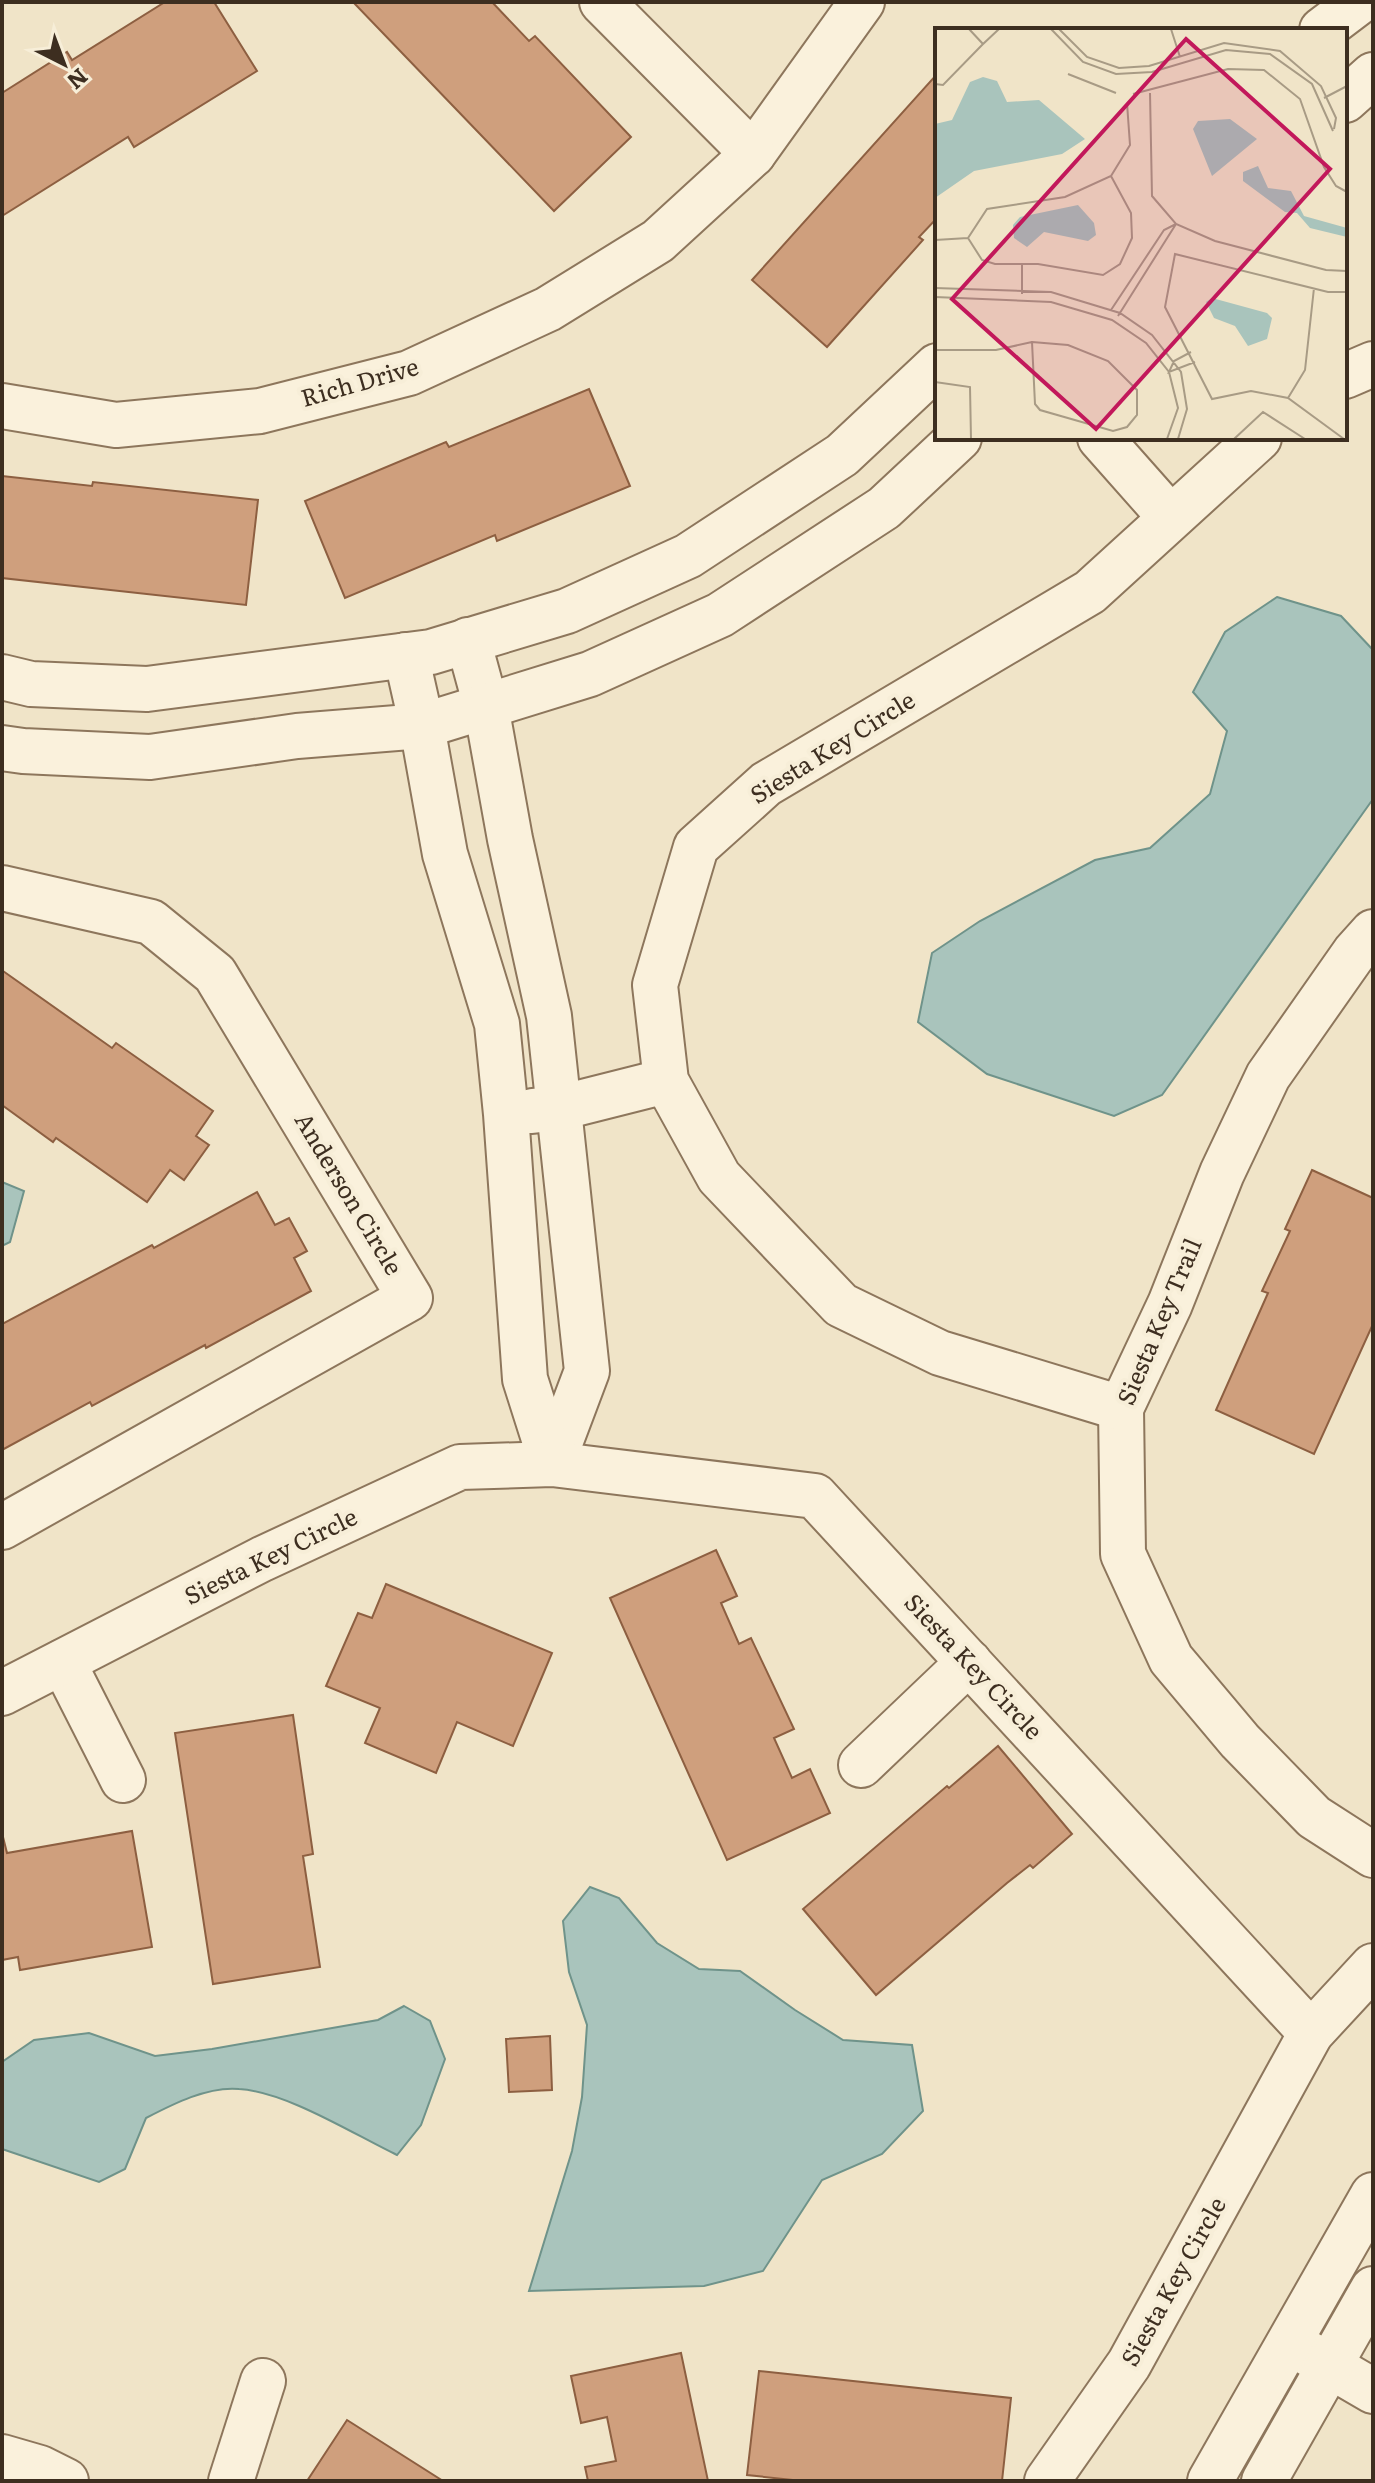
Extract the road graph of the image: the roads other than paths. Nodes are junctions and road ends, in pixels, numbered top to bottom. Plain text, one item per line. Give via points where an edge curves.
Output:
1 (602, 2) edge
2 (862, 2) edge
3 (1359, 2) edge
4 (1325, 28) edge
5 (1373, 75) edge
6 (1347, 98) edge
7 (753, 154) junction
8 (1373, 364) edge
9 (935, 368) edge
10 (1347, 375) edge
11 (2, 406) edge
12 (957, 440) edge
13 (1102, 440) edge
14 (1257, 440) edge
15 (1170, 517) junction
16 (468, 640) junction
17 (406, 655) junction
18 (2, 677) edge
19 (486, 706) junction
20 (422, 726) junction
21 (2, 748) edge
22 (2, 888) edge
23 (1373, 932) edge
24 (666, 1081) junction
25 (559, 1108) junction
26 (506, 1114) junction
27 (1121, 1408) junction
28 (552, 1464) junction
29 (2, 1527) edge
30 (63, 1662) junction
31 (969, 1662) junction
32 (2, 1693) edge
33 (861, 1765) dead end
34 (123, 1780) dead end
35 (1373, 1855) edge
36 (1373, 1966) edge
37 (1311, 2033) junction
38 (1373, 2195) edge
39 (1373, 2289) edge
40 (1288, 2343) junction
41 (1330, 2365) junction
42 (263, 2381) dead end
43 (1373, 2391) edge
44 (2, 2457) edge
45 (66, 2481) edge
46 (231, 2481) edge
47 (1047, 2481) edge
48 (1210, 2481) edge
49 (1264, 2481) edge

1 - 7 street
2 - 7 street, Rich Drive
3 - 4 street
5 - 6 street
7 - 11 street, Rich Drive via 658,241 548,309 409,373 260,411 116,425
8 - 10 street
9 - 16 street via 842,455 688,556 567,611
12 - 19 street via 884,508 720,615 590,674
13 - 15 street
14 - 15 street, Siesta Key Circle
15 - 24 street, Siesta Key Circle via 1090,592 766,784 696,847 655,985
16 - 17 street
16 - 19 street
17 - 18 street via 147,689 31,684
17 - 20 street
19 - 20 street
19 - 25 street via 549,1016
20 - 21 street via 297,736 150,757
20 - 26 street via 445,854 497,1024
22 - 29 street, Anderson Circle via 151,922 215,974 410,1298
23 - 27 street, Siesta Key Trail via 1268,1076
24 - 25 street
24 - 27 street, Siesta Key Circle via 719,1177 841,1305 940,1353
25 - 26 street
25 - 28 street via 587,1371
26 - 28 street via 525,1379
27 - 35 street, Siesta Key Trail via 1123,1554 1171,1659 1314,1817
28 - 30 street, Siesta Key Circle via 460,1467 262,1559
28 - 31 street, Siesta Key Circle via 815,1496
30 - 32 street, Siesta Key Circle
30 - 34 street
31 - 33 street
31 - 37 street, Siesta Key Circle
36 - 37 street, Siesta Key Circle
37 - 47 street, Siesta Key Circle via 1129,2364
38 - 40 street
39 - 41 street
40 - 41 street
40 - 48 street
41 - 43 street
41 - 49 street
42 - 46 street
44 - 45 street

